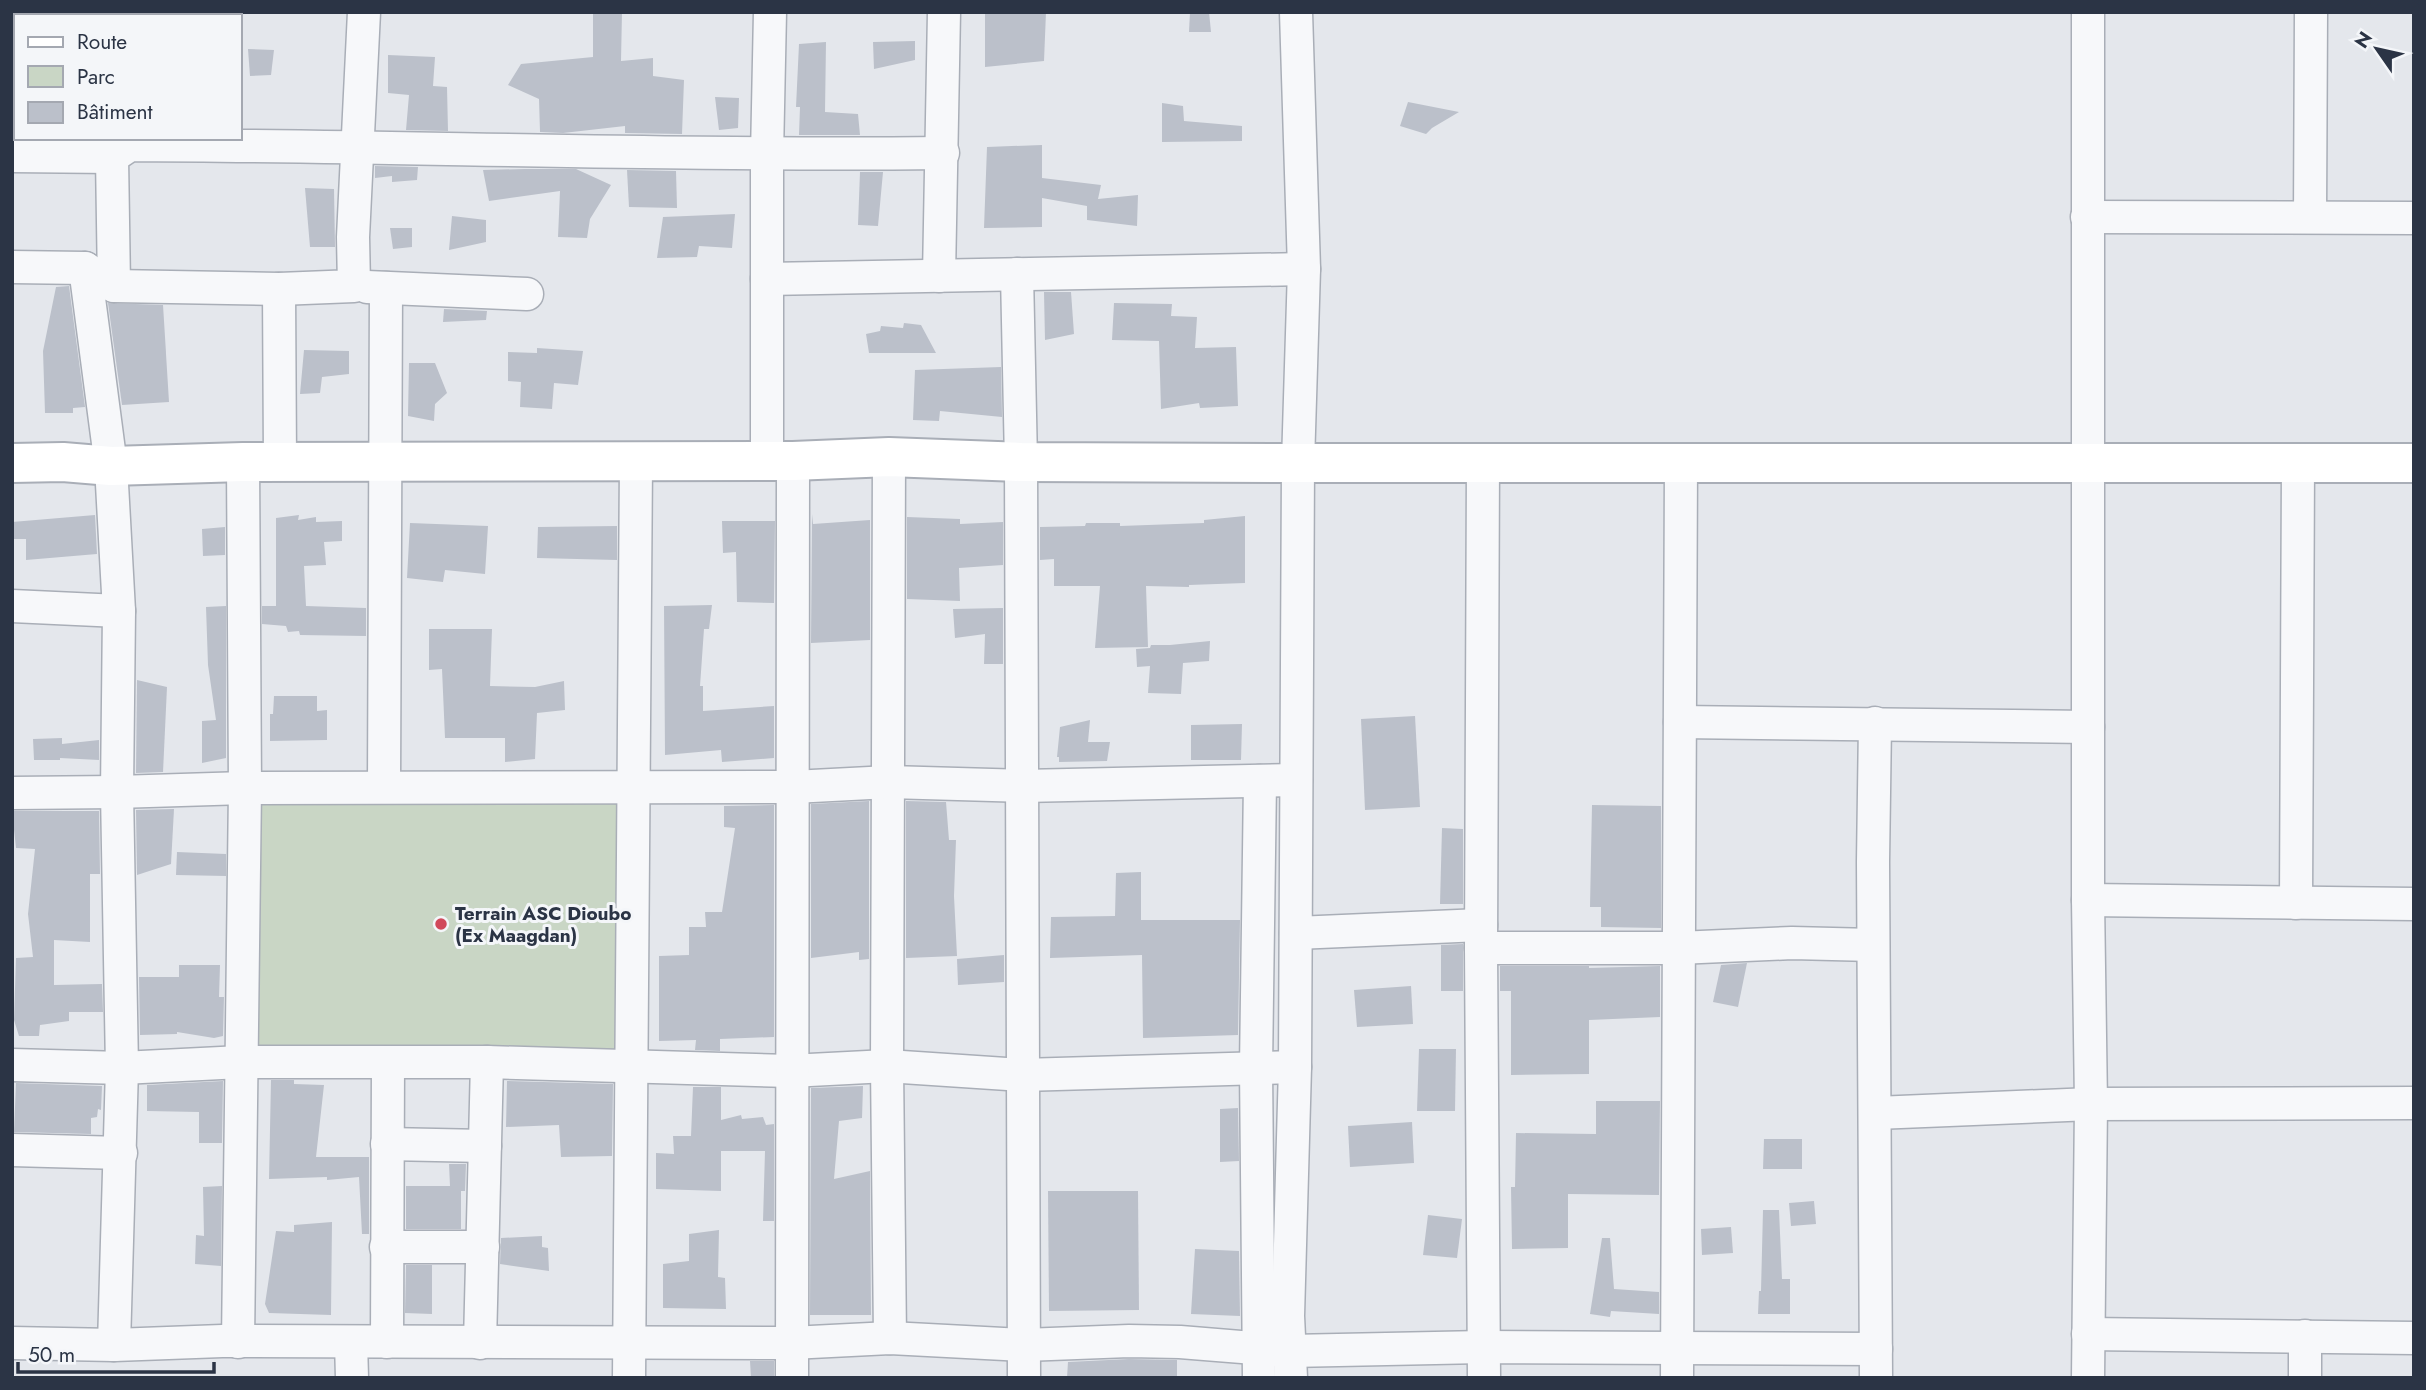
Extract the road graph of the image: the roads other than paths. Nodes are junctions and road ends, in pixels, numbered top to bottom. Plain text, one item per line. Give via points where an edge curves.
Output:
1 (364, 12) edge
2 (770, 12) edge
3 (944, 12) edge
4 (1296, 12) edge
5 (2088, 12) edge
6 (2311, 12) edge
7 (358, 146) junction
8 (124, 147) edge
9 (943, 153) junction
10 (767, 155) junction
11 (12, 156) edge
12 (2087, 217) junction
13 (2310, 217) junction
14 (2414, 218) edge
15 (12, 267) edge
16 (85, 268) junction
17 (1304, 270) junction
18 (1017, 274) junction
19 (939, 276) junction
20 (766, 279) junction
21 (114, 286) junction
22 (355, 286) junction
23 (386, 288) junction
24 (279, 289) junction
25 (527, 294) dead end
26 (889, 457) junction
27 (780, 461) junction
28 (1483, 461) junction
29 (262, 462) junction
30 (385, 462) junction
31 (636, 462) junction
32 (1021, 462) junction
33 (12, 463) edge
34 (1298, 463) junction
35 (1681, 463) junction
36 (2414, 463) edge
37 (2089, 464) junction
38 (2298, 464) junction
39 (111, 466) junction
40 (12, 606) edge
41 (119, 611) junction
42 (1680, 722) junction
43 (1875, 723) junction
44 (2088, 727) junction
45 (1296, 780) junction
46 (1260, 781) junction
47 (889, 782) junction
48 (1023, 786) junction
49 (384, 787) junction
50 (634, 787) junction
51 (793, 787) junction
52 (245, 788) junction
53 (117, 792) junction
54 (12, 793) edge
55 (2088, 900) junction
56 (2297, 903) junction
57 (2414, 904) edge
58 (1296, 933) junction
59 (1481, 936) junction
60 (1873, 944) junction
61 (1678, 948) junction
62 (241, 1062) junction
63 (487, 1062) junction
64 (388, 1063) junction
65 (12, 1065) edge
66 (887, 1066) junction
67 (631, 1067) junction
68 (1295, 1067) junction
69 (122, 1068) junction
70 (1256, 1068) junction
71 (790, 1071) junction
72 (1022, 1075) junction
73 (2091, 1104) junction
74 (2414, 1104) edge
75 (1876, 1112) junction
76 (387, 1144) junction
77 (485, 1146) junction
78 (12, 1150) edge
79 (121, 1153) junction
80 (386, 1247) junction
81 (483, 1247) junction
82 (2088, 1335) junction
83 (2305, 1336) junction
84 (890, 1338) junction
85 (2414, 1338) edge
86 (238, 1342) junction
87 (351, 1342) junction
88 (387, 1342) junction
89 (12, 1343) edge
90 (480, 1343) junction
91 (628, 1343) junction
92 (791, 1343) junction
93 (114, 1345) junction
94 (1024, 1345) junction
95 (1484, 1362) edge
96 (1259, 1363) edge
97 (1677, 1363) edge
98 (1876, 1363) edge
99 (1290, 1364) edge
100 (352, 1378) edge
101 (629, 1378) edge
102 (792, 1378) edge
103 (1024, 1378) edge
104 (2088, 1378) edge
105 (2305, 1378) edge

1 - 7 street
2 - 10 street
3 - 9 street
4 - 17 street
5 - 12 street
6 - 13 street
7 - 8 street
7 - 10 street
7 - 22 street
8 - 11 street
8 - 21 street
9 - 10 street
9 - 19 street
10 - 20 street
12 - 13 street
12 - 37 street
13 - 14 street
15 - 16 street
16 - 21 street
16 - 39 street
17 - 18 street
17 - 34 street
18 - 19 street
18 - 32 street
19 - 20 street
20 - 27 street
21 - 24 street
22 - 23 street
22 - 24 street
23 - 25 street
23 - 30 street
24 - 29 street
26 - 27 main road
26 - 32 main road
26 - 47 street
27 - 31 main road
27 - 51 street
28 - 34 main road
28 - 35 main road
28 - 59 street
29 - 30 main road
29 - 39 main road
29 - 52 street
30 - 31 main road
30 - 49 street
31 - 50 street
32 - 34 main road
32 - 48 street
33 - 39 main road
34 - 45 street
35 - 37 main road
35 - 42 street
36 - 38 main road
37 - 38 main road
37 - 44 street
38 - 56 street
39 - 41 street
40 - 41 street
41 - 53 street
42 - 43 street
42 - 61 street
43 - 44 street
43 - 60 street
44 - 55 street
45 - 46 street
45 - 58 street
46 - 48 street
46 - 70 street
47 - 48 street
47 - 51 street
47 - 66 street
48 - 72 street
49 - 50 street
49 - 52 street
50 - 51 street
50 - 67 street
51 - 71 street
52 - 53 street
52 - 62 street
53 - 54 street
53 - 69 street
55 - 56 street
55 - 73 street
56 - 57 street
58 - 59 street
58 - 68 street
59 - 61 street
59 - 95 street
60 - 61 street
60 - 75 street
61 - 97 street
62 - 64 street
62 - 69 street
62 - 86 street
63 - 64 street
63 - 67 street
63 - 77 street
64 - 76 street
65 - 69 street
66 - 71 street
66 - 72 street
66 - 84 street
67 - 71 street
67 - 91 street
68 - 70 street
68 - 99 street
69 - 79 street
70 - 72 street
70 - 96 street
71 - 92 street
72 - 94 street
73 - 74 street
73 - 75 street
73 - 82 street
75 - 98 street
76 - 77 street
76 - 80 street
77 - 81 street
78 - 79 street
79 - 93 street
80 - 81 street
80 - 88 street
81 - 90 street
82 - 83 street
82 - 104 street
83 - 85 street
83 - 105 street
84 - 92 street
84 - 94 street
86 - 87 street
86 - 93 street
87 - 88 street
87 - 100 street
88 - 90 street
89 - 93 street
90 - 91 street
91 - 92 street
91 - 101 street
92 - 102 street
94 - 96 street via 1141,1341
94 - 103 street
95 - 97 street
95 - 99 street
96 - 99 street
97 - 98 street

